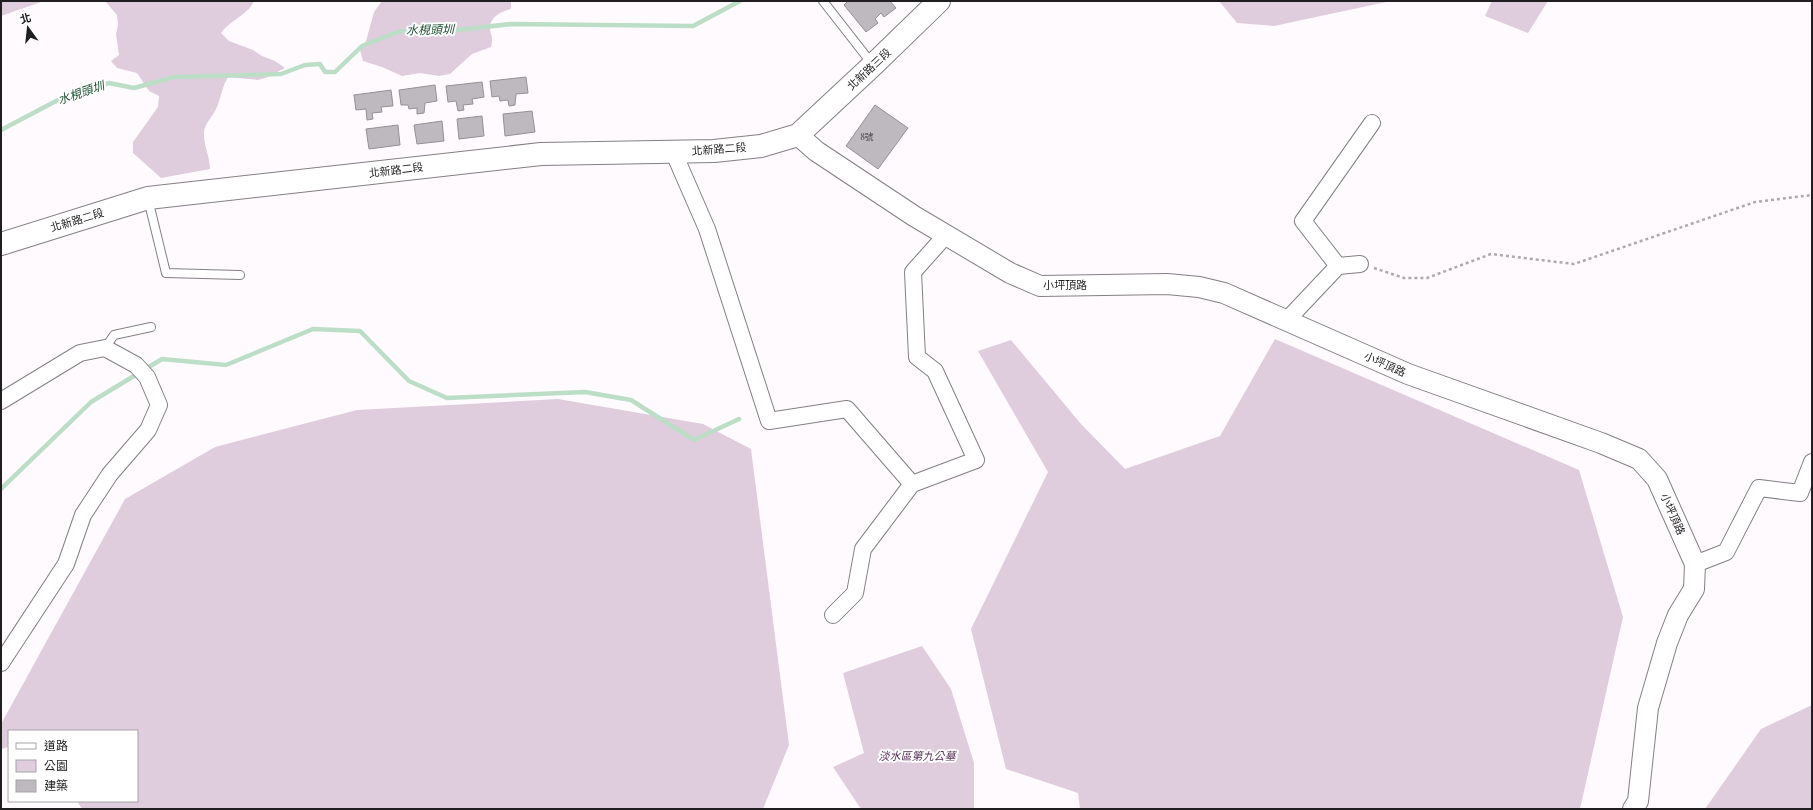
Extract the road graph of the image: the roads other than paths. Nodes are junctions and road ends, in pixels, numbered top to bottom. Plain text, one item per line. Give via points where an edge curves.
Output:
1 (823, 1) edge
2 (939, 1) edge
3 (873, 65) junction
4 (1372, 123) dead end
5 (798, 135) junction
6 (673, 151) junction
7 (148, 198) junction
8 (946, 235) junction
9 (1, 244) edge
10 (1360, 264) road end
11 (1338, 266) junction
12 (240, 275) dead end
13 (1287, 320) junction
14 (151, 327) dead end
15 (105, 348) junction
16 (1, 400) edge
17 (1812, 462) edge
18 (912, 484) junction
19 (1695, 564) junction
20 (833, 615) dead end
21 (1, 663) edge
22 (1633, 809) edge

1 - 3 lane
2 - 3 main road, 北新路三段
3 - 5 main road, 北新路三段
4 - 11 street via 1303,221
5 - 6 main road, 北新路二段 via 761,146
5 - 8 street, 小坪頂路 via 816,151
6 - 7 main road, 北新路二段 via 541,154
6 - 18 street via 707,229 769,421 847,409
7 - 9 main road, 北新路二段
7 - 12 lane via 166,273
8 - 13 street, 小坪頂路 via 1010,273 1040,286 1130,284 1199,287 1224,293
8 - 18 street via 913,272 917,357 934,371 976,460
10 - 11 street
11 - 13 street
13 - 19 street, 小坪頂路 via 1408,374 1601,442 1639,459 1657,479
14 - 15 lane via 114,335
15 - 16 street via 80,353
15 - 21 street via 136,365 148,377 158,405 148,430 110,474 83,515 66,564
17 - 19 street via 1800,493 1759,488 1726,552
18 - 20 street via 863,548 855,593
19 - 22 street, 小坪頂路 via 1694,589 1678,615 1667,643 1648,708 1638,801

